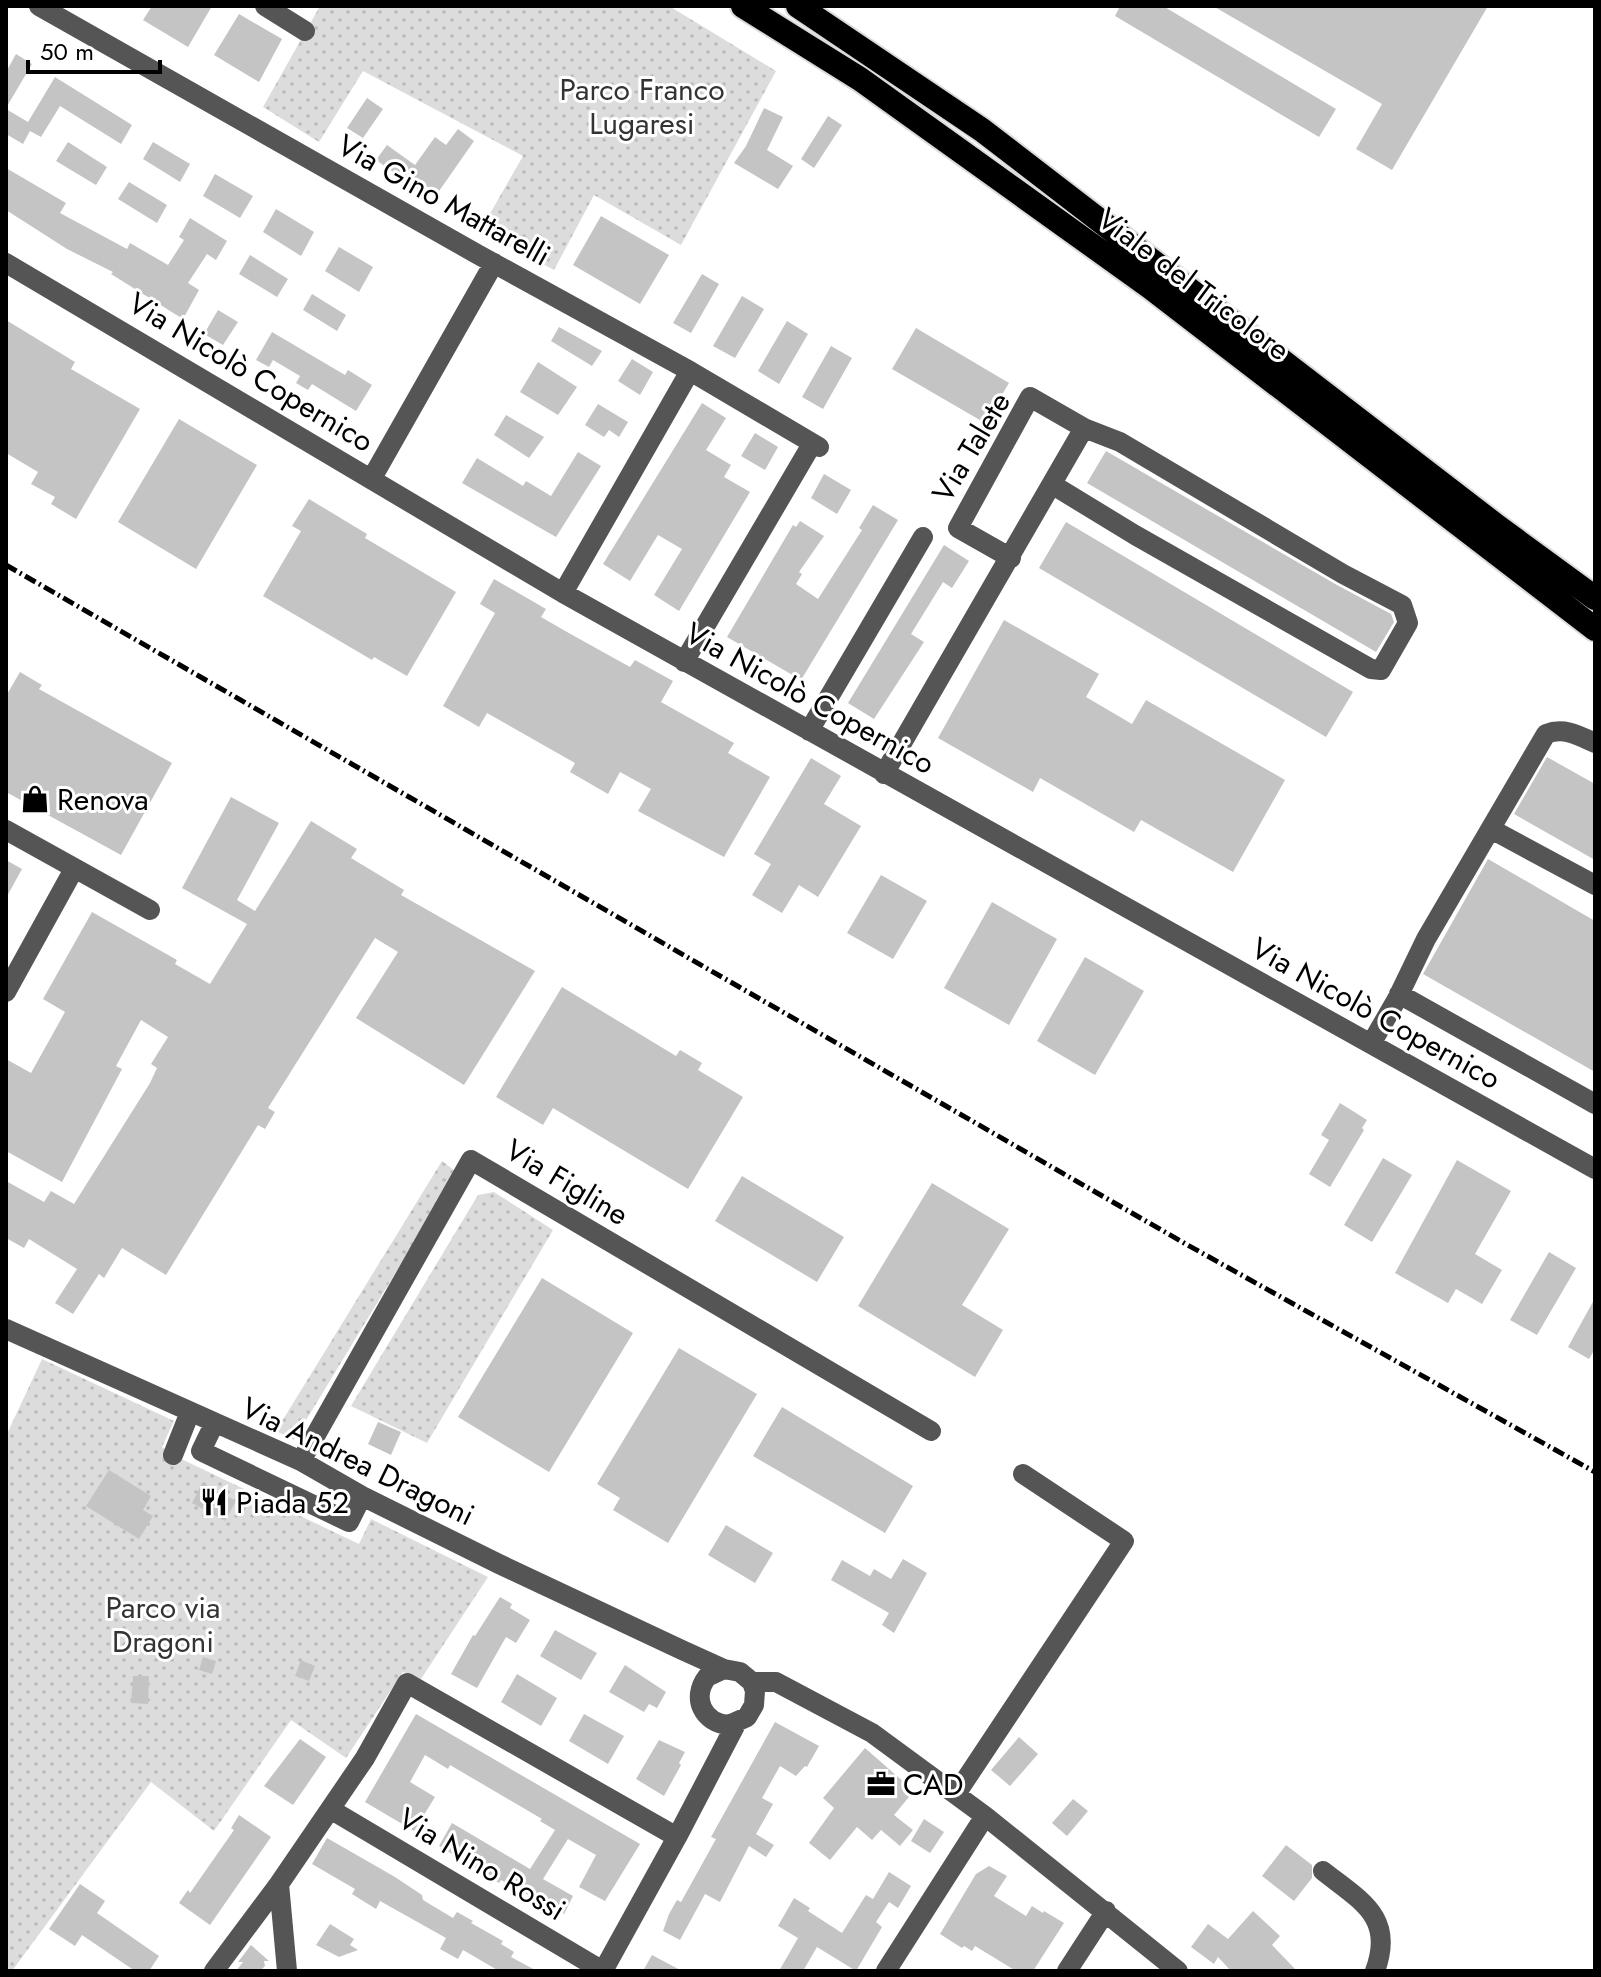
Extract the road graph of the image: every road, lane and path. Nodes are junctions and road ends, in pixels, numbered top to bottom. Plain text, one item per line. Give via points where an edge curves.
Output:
1 (39, 6) edge
2 (265, 6) edge
3 (743, 6) edge
4 (798, 6) edge
5 (305, 31) dead end
6 (6, 263) edge
7 (494, 263) junction
8 (690, 371) junction
9 (1084, 428) junction
10 (372, 478) junction
11 (1053, 485) junction
12 (923, 537) dead end
13 (1492, 537) junction
14 (1011, 558) junction
15 (1534, 567) junction
16 (563, 593) junction
17 (1595, 598) edge
18 (1595, 629) edge
19 (684, 662) junction
20 (809, 731) junction
21 (1595, 743) edge
22 (884, 774) junction
23 (1491, 829) junction
24 (6, 830) edge
25 (74, 869) junction
26 (1595, 885) edge
27 (150, 910) dead end
28 (6, 992) edge
29 (1399, 994) junction
30 (1371, 1044) junction
31 (1595, 1104) edge
32 (1595, 1169) edge
33 (6, 1329) edge
34 (190, 1412) junction
35 (214, 1424) junction
36 (931, 1431) dead end
37 (201, 1451) junction
38 (301, 1461) junction
39 (1023, 1474) dead end
40 (362, 1496) junction
41 (682, 1650) junction
42 (724, 1669) junction
43 (703, 1682) junction
44 (752, 1682) junction
45 (709, 1719) junction
46 (736, 1724) junction
47 (719, 1759) junction
48 (956, 1794) junction
49 (330, 1809) junction
50 (985, 1816) junction
51 (677, 1837) junction
52 (1323, 1871) dead end
53 (279, 1884) junction
54 (1106, 1911) junction
55 (290, 1969) edge
56 (214, 1971) edge
57 (603, 1971) edge
58 (886, 1971) edge
59 (1067, 1971) edge
60 (1178, 1971) edge
61 (1375, 1971) edge

1 - 7 street, Via Gino Mattarelli
2 - 5 street
3 - 13 highway, Viale del Tricolore via 860,79
4 - 13 highway, Viale del Tricolore via 982,130
6 - 10 street, Via Nicolò Copernico
7 - 8 street, Via Gino Mattarelli
7 - 10 street
8 - 16 street
8 - 19 street, Via Gino Mattarelli via 815,445
9 - 11 street
9 - 11 street via 1120,442 1402,605 1408,623 1381,670 1371,669
9 - 14 street, Via Talete via 1030,397 958,528
10 - 16 street, Via Nicolò Copernico
11 - 14 street
12 - 20 street
13 - 15 highway, Viale del Tricolore
14 - 22 street
15 - 17 highway, Viale del Tricolore
15 - 18 highway, Viale del Tricolore
16 - 19 street, Via Nicolò Copernico
19 - 20 street, Via Nicolò Copernico
20 - 22 street, Via Nicolò Copernico
21 - 23 street via 1557,729 1546,734
22 - 30 street, Via Nicolò Copernico
23 - 26 street
23 - 29 street
24 - 25 street
25 - 27 street
25 - 28 street
29 - 30 street
29 - 31 street
30 - 32 street, Via Nicolò Copernico
33 - 34 street, Via Andrea Dragoni
34 - 35 street, Via Andrea Dragoni
34 - 37 street via 175,1448
35 - 37 street
35 - 38 street, Via Andrea Dragoni
36 - 38 street, Via Figline via 471,1160
37 - 40 street via 349,1522
38 - 40 street, Via Andrea Dragoni
39 - 48 street via 1124,1541
40 - 41 street, Via Andrea Dragoni
41 - 42 street, Via Andrea Dragoni
41 - 43 street
42 - 43 street
42 - 44 street via 740,1672
43 - 45 street via 700,1705
44 - 46 street via 754,1705
44 - 48 street via 776,1682 825,1707 872,1733
45 - 46 street
45 - 47 street
46 - 47 street
47 - 51 street
48 - 50 street
49 - 51 street via 407,1683
49 - 53 street
49 - 57 street, Via Nino Rossi
50 - 54 street
50 - 58 street
51 - 57 street
52 - 61 street via 1380,1925 1383,1950
53 - 55 street
53 - 56 street
54 - 59 street
54 - 60 street

